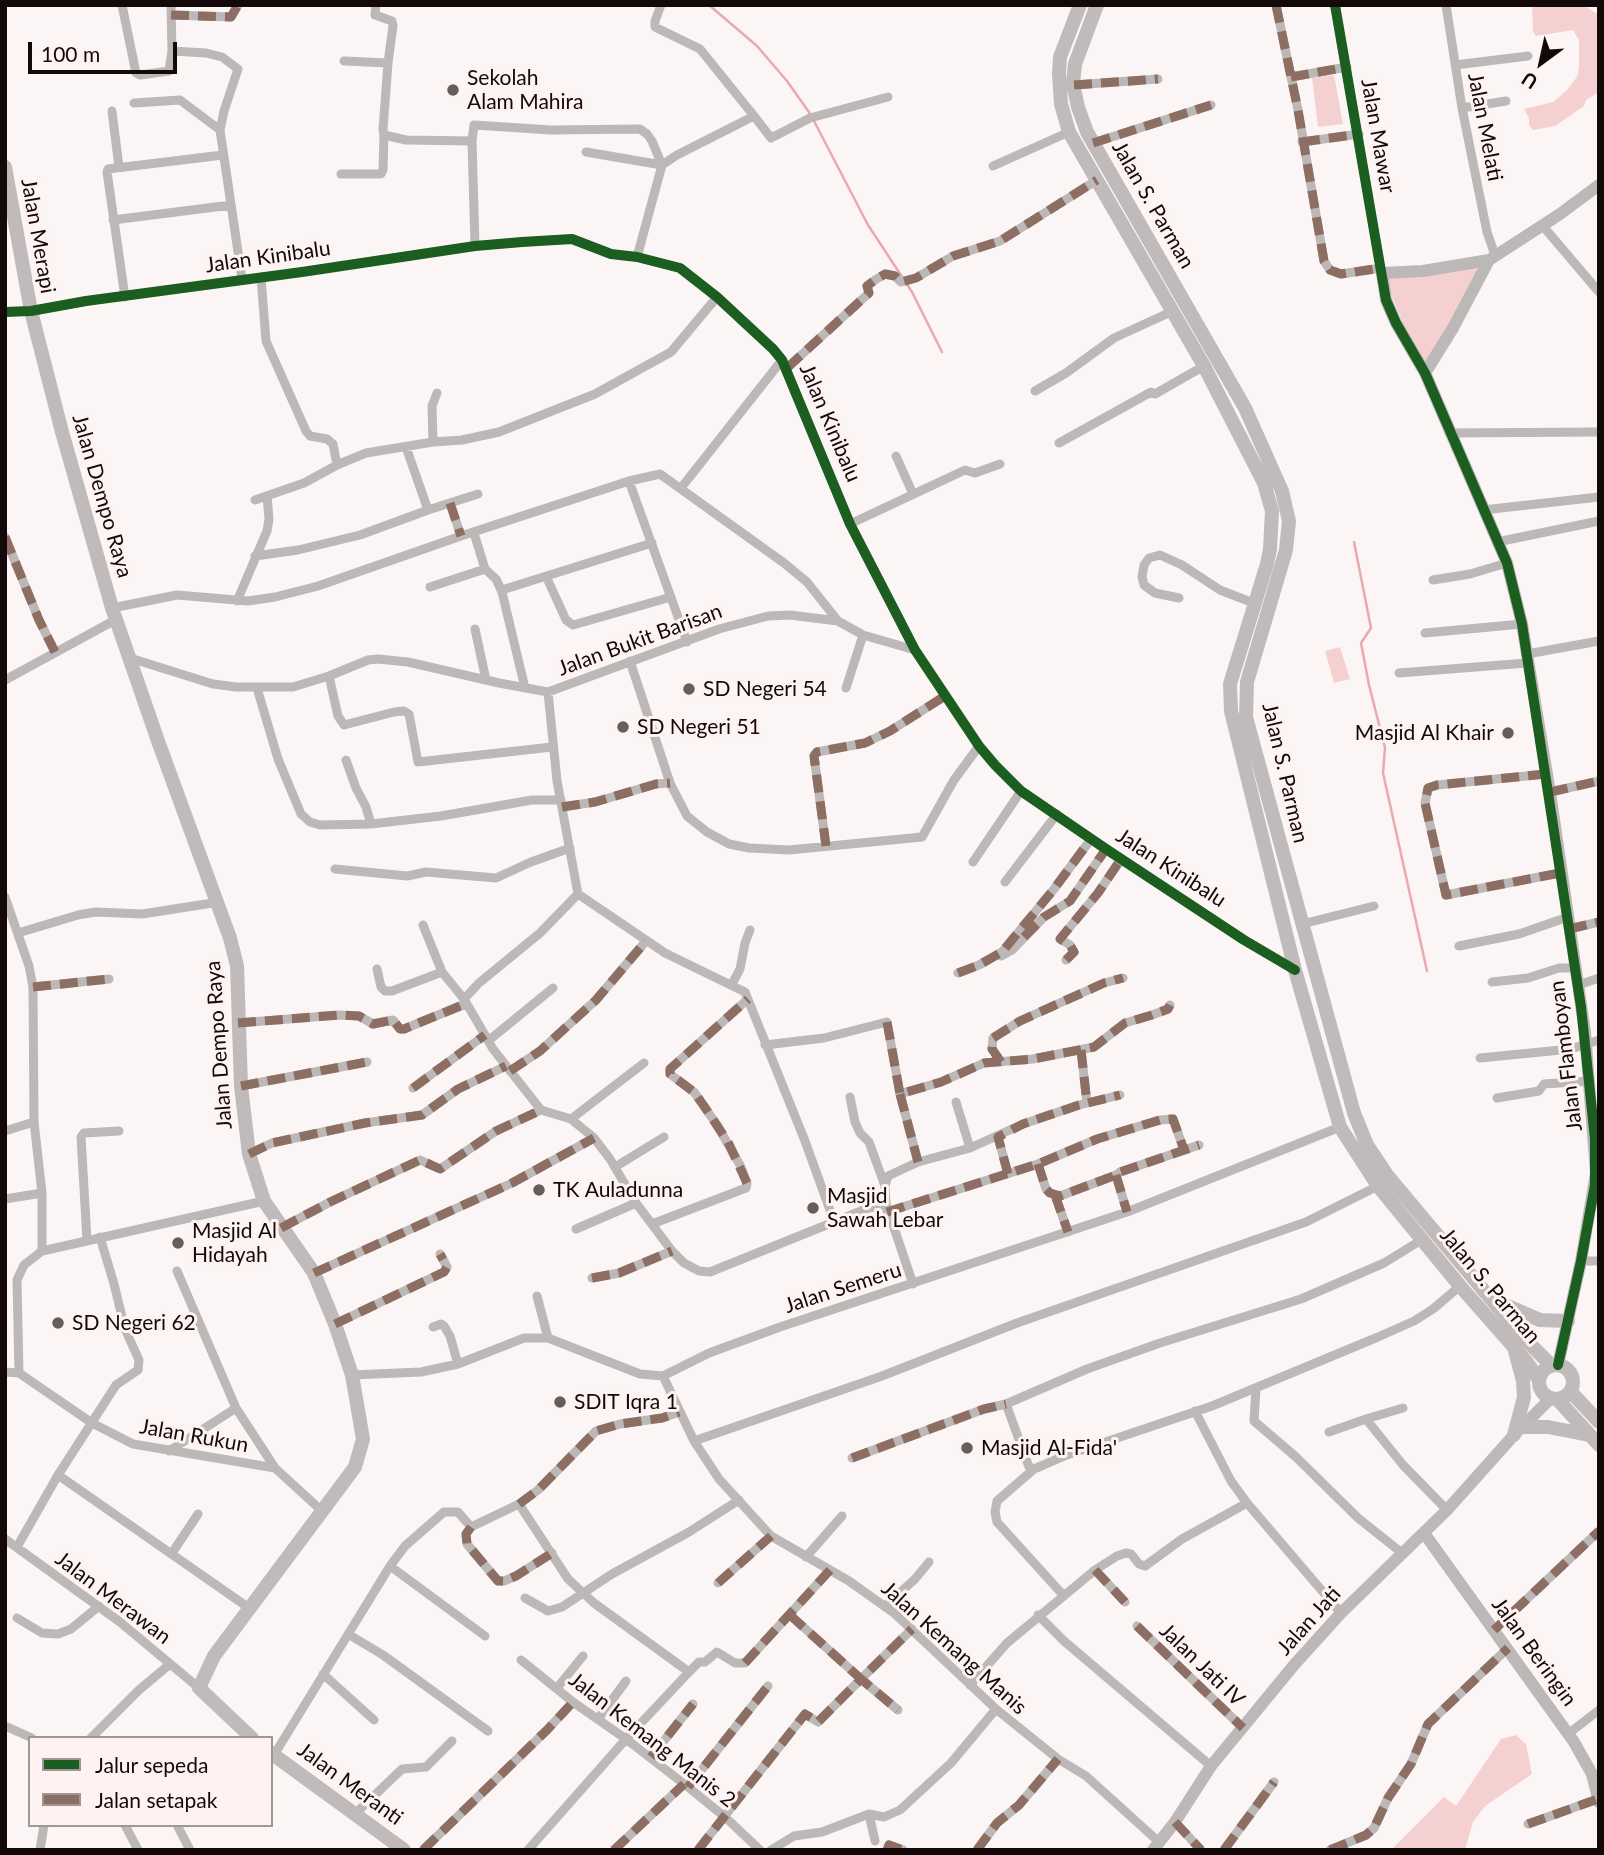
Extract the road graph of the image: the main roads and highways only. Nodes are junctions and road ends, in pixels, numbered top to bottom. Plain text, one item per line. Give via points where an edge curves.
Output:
1 (1080, 5) edge
2 (1097, 5) edge
3 (6, 177) edge
4 (11, 232) edge
5 (1172, 299) junction
6 (31, 311) joint
7 (1493, 1300) junction
8 (1568, 1321) road end
9 (1514, 1348) junction
10 (1555, 1365) junction
11 (1539, 1380) junction
12 (1560, 1397) junction
13 (1599, 1422) edge
14 (1594, 1440) edge
15 (250, 1736) edge
16 (273, 1755) edge
17 (404, 1850) edge

1 - 5 main road via 1060,57 1061,104 1069,132
2 - 5 main road, Jalan S. Parman via 1075,64 1078,107
3 - 4 main road, Jalan Merapi
4 - 6 main road, Jalan Merapi
5 - 7 main road, Jalan S. Parman via 1245,408 1282,491 1289,521 1286,550 1247,682 1246,717 1350,1101 1367,1145 1387,1175
5 - 9 main road, Jalan S. Parman via 1264,483 1272,511 1270,549 1230,684 1230,700 1295,970 1340,1127 1378,1186
6 - 15 main road, Jalan Dempo Raya via 114,613 219,902 237,966 241,1086 249,1154 264,1201 314,1273 335,1324 352,1375 363,1439 355,1467 215,1656 199,1688
7 - 8 main road via 1540,1320
7 - 10 main road, Jalan S. Parman via 1521,1335
9 - 11 main road, Jalan S. Parman
9 - 14 main road via 1524,1397 1518,1431 1548,1427
10 - 11 main road
10 - 12 main road via 1572,1375 1573,1385
11 - 12 main road via 1540,1389
12 - 13 main road
12 - 14 main road
16 - 17 main road, Jalan Meranti

